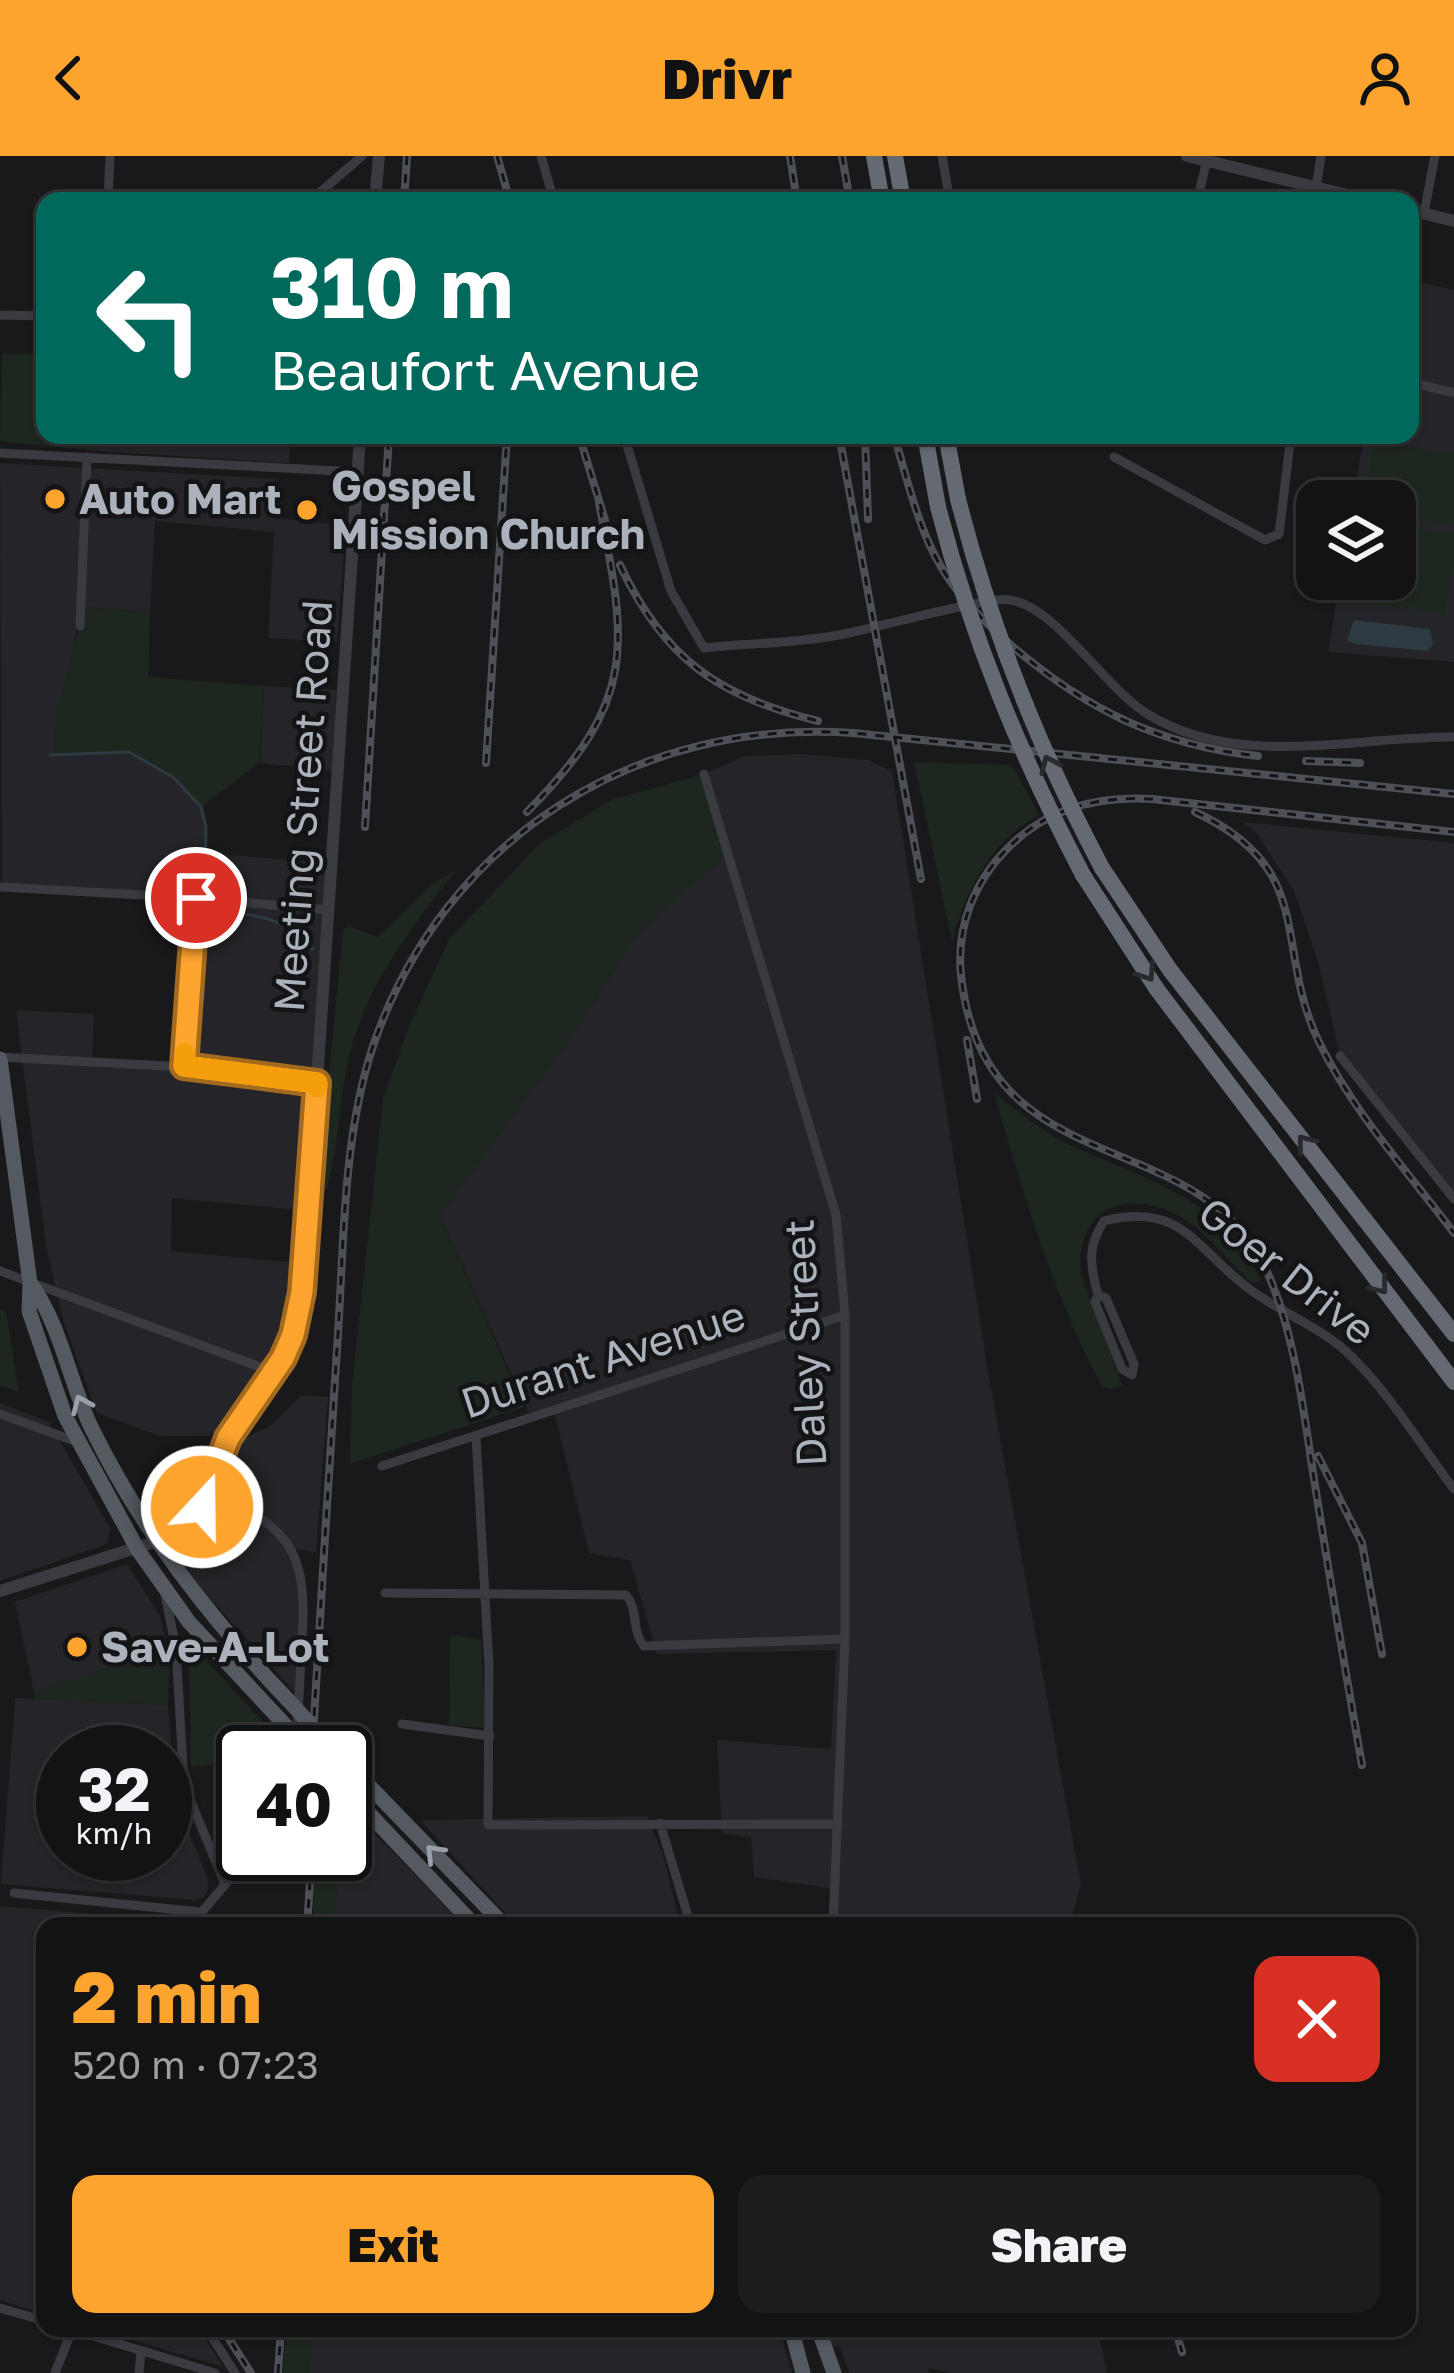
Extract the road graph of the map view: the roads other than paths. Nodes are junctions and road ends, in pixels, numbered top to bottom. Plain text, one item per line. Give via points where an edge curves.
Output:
1 (110, 156) edge
2 (362, 156) edge
3 (379, 156) edge
4 (541, 156) edge
5 (874, 156) edge
6 (895, 156) edge
7 (942, 156) edge
8 (1187, 156) edge
9 (1321, 156) edge
10 (1435, 156) edge
11 (1208, 158) edge
12 (1316, 188) junction
13 (108, 192) edge
14 (320, 192) edge
15 (376, 192) edge
16 (551, 192) edge
17 (880, 192) edge
18 (901, 192) edge
19 (948, 192) edge
20 (1199, 192) edge
21 (1333, 192) edge
22 (1419, 205) edge
23 (1419, 211) edge
24 (1454, 220) edge
25 (0, 315) edge
26 (36, 316) edge
27 (1419, 384) edge
28 (1454, 393) edge
29 (360, 444) edge
30 (627, 444) edge
31 (927, 444) edge
32 (948, 444) edge
33 (1290, 444) edge
34 (0, 453) edge
35 (87, 457) junction
36 (1114, 457) dead end
37 (358, 472) junction
38 (80, 626) dead end
39 (1454, 737) edge
40 (704, 774) dead end
41 (0, 887) edge
42 (196, 898) junction
43 (329, 910) junction
44 (1340, 1055) dead end
45 (0, 1058) edge
46 (184, 1066) junction
47 (317, 1083) junction
48 (1454, 1199) edge
49 (0, 1271) edge
50 (30, 1283) junction
51 (1098, 1295) junction
52 (845, 1315) junction
53 (1454, 1334) edge
54 (274, 1372) junction
55 (1454, 1382) edge
56 (0, 1414) edge
57 (476, 1436) junction
58 (80, 1443) junction
59 (382, 1466) dead end
60 (1454, 1489) edge
61 (208, 1490) junction
62 (156, 1544) junction
63 (138, 1550) junction
64 (164, 1590) junction
65 (0, 1592) edge
66 (385, 1593) dead end
67 (484, 1595) junction
68 (845, 1639) junction
69 (401, 1724) dead end
70 (285, 1725) edge
71 (298, 1725) edge
72 (311, 1725) edge
73 (490, 1736) junction
74 (372, 1789) edge
75 (372, 1817) edge
76 (661, 1823) junction
77 (838, 1824) junction
78 (228, 1881) edge
79 (225, 1884) junction
80 (14, 1892) dead end
81 (200, 1912) junction
82 (196, 1917) edge
83 (467, 1917) edge
84 (496, 1917) edge
85 (689, 1917) edge
86 (833, 1917) edge
87 (0, 2308) edge
88 (36, 2318) edge
89 (67, 2337) edge
90 (97, 2337) edge
91 (212, 2337) edge
92 (793, 2337) edge
93 (823, 2337) edge
94 (141, 2350) junction
95 (55, 2373) edge
96 (139, 2373) edge
97 (214, 2373) edge
98 (236, 2373) edge
99 (803, 2373) edge
100 (834, 2373) edge

1 - 13 street
2 - 14 street
3 - 15 street
4 - 16 street
5 - 17 highway
6 - 18 highway
7 - 19 street
8 - 11 street
9 - 12 street
10 - 22 street
11 - 12 street
11 - 20 street
12 - 21 street
23 - 24 street
25 - 26 street
27 - 28 street
29 - 37 street, Meeting Street Road
30 - 39 street via 671,591 704,648 848,633 1006,598 1060,631 1123,697 1196,735 1267,746
31 -> 55 highway, bridge via 990,677 1083,875 1156,988
53 -> 32 highway, bridge via 1170,970 1102,868 1017,691
33 - 36 street via 1279,534 1265,540
34 - 35 street
35 - 37 street
35 - 38 street
37 - 43 street, Meeting Street Road
40 - 52 street, Daley Street via 836,1215
41 - 42 street
42 - 43 street
42 - 46 street
43 - 47 street, Meeting Street Road
44 - 48 street
45 - 46 street
45 - 50 main road
46 - 47 street
47 - 54 street, Meeting Street Road via 302,1292
49 - 50 street
50 - 54 street
50 - 58 main road via 36,1336
62 -> 50 main road via 91,1425 48,1308
51 - 51 street, Goer Drive via 1122,1370 1132,1375 1106,1298
51 - 60 street, Goer Drive via 1091,1241 1104,1221 1136,1213 1165,1218 1251,1291 1353,1358
52 - 57 street, Durant Avenue
52 - 68 street, Daley Street
54 - 61 street, Meeting Street Road via 228,1438
56 - 58 street
57 - 59 street, Durant Avenue
57 - 67 street
58 - 63 main road
61 - 62 street, Meeting Street Road via 190,1529
61 - 71 street via 263,1519 302,1570
62 - 63 street, Meeting Street Road
62 - 72 main road, bridge
63 - 64 main road
63 - 65 street
64 - 70 main road, bridge
64 - 79 street via 176,1648 184,1786
66 - 67 street
67 - 68 street via 626,1594 644,1646
67 - 73 street
68 - 77 street, Daley Street
69 - 73 street
73 - 76 street via 488,1825
84 -> 74 main road
75 - 83 main road
76 - 77 street
76 - 85 street
77 - 86 street, Daley Street
78 - 79 street
79 - 81 street
80 - 81 street
81 - 82 street
87 - 88 street
89 - 95 street
90 - 94 street
91 - 98 street
92 - 99 main road
93 - 100 main road
94 - 96 street
94 - 97 street

